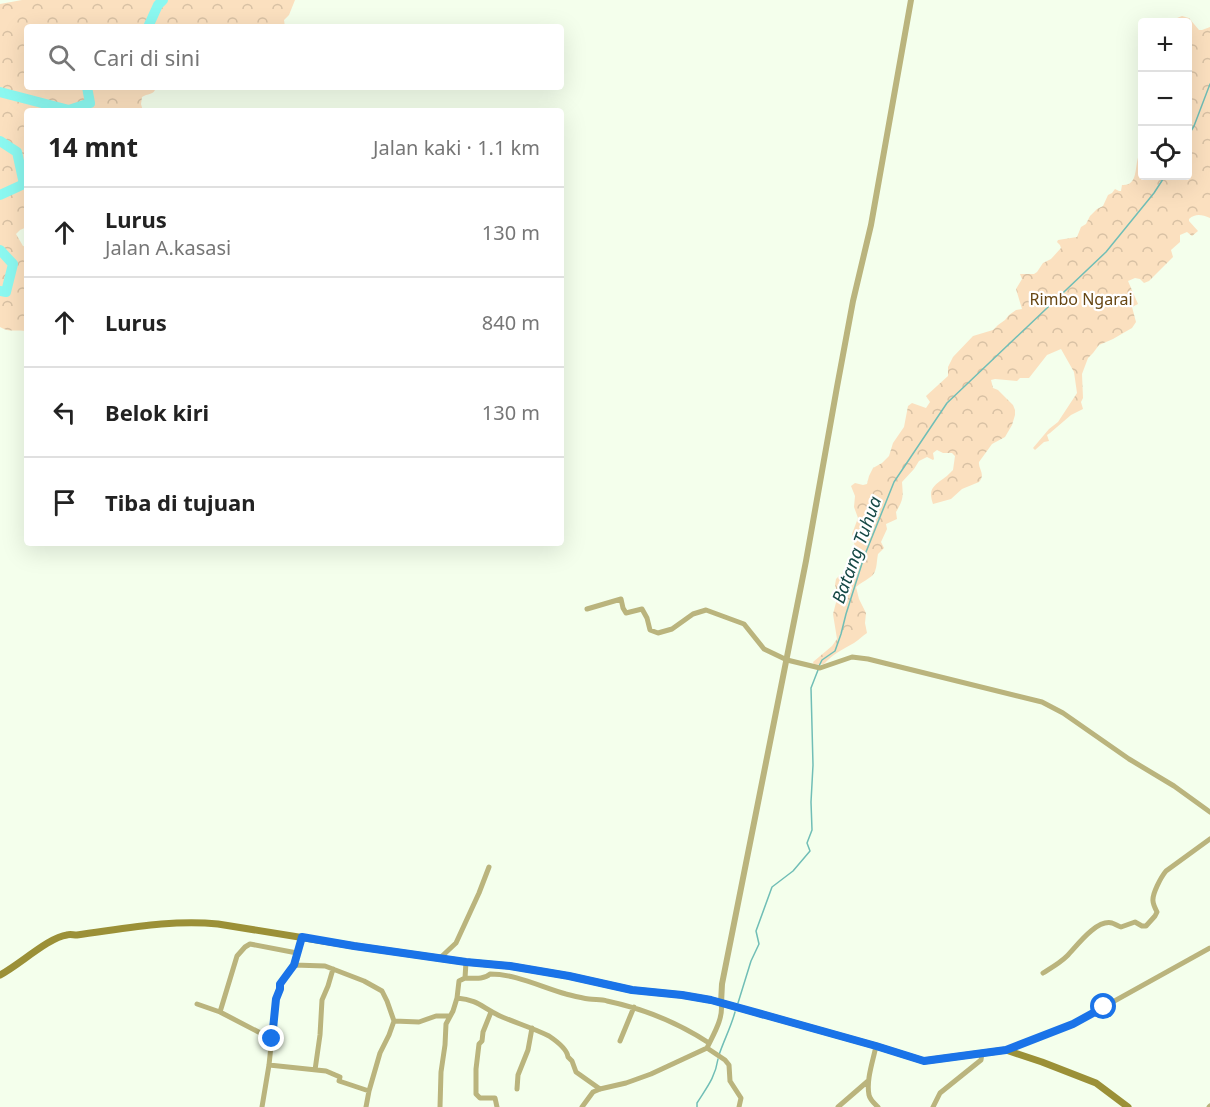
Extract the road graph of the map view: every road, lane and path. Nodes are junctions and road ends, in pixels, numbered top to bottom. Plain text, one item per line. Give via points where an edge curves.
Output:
1 (911, 0) edge
2 (587, 609) dead end
3 (787, 660) junction
4 (1210, 812) edge
5 (1210, 839) edge
6 (489, 867) dead end
7 (302, 937) junction
8 (1210, 948) edge
9 (297, 953) junction
10 (440, 958) junction
11 (466, 962) junction
12 (294, 965) junction
13 (333, 969) junction
14 (1043, 973) dead end
15 (0, 975) edge
16 (465, 978) junction
17 (457, 998) junction
18 (721, 1003) junction
19 (197, 1004) dead end
20 (634, 1007) junction
21 (220, 1012) junction
22 (491, 1012) junction
23 (449, 1016) junction
24 (394, 1021) junction
25 (532, 1028) junction
26 (272, 1039) junction
27 (620, 1041) dead end
28 (708, 1045) junction
29 (876, 1046) junction
30 (1006, 1050) junction
31 (982, 1053) junction
32 (269, 1065) junction
33 (315, 1070) junction
34 (868, 1081) junction
35 (517, 1089) dead end
36 (600, 1089) junction
37 (369, 1091) junction
38 (262, 1107) edge
39 (366, 1107) edge
40 (440, 1107) edge
41 (497, 1107) edge
42 (582, 1107) edge
43 (739, 1107) edge
44 (838, 1107) edge
45 (878, 1107) edge
46 (933, 1107) edge
47 (1128, 1107) edge

1 - 3 street
2 - 3 street via 621,599 626,612 642,609 650,630 658,633 672,629 693,614 711,610 744,624 764,649
3 - 4 street via 820,668 852,657 868,658 1042,702
3 - 18 street
5 - 14 street via 1166,871 1153,897 1157,912 1146,926 1135,922 1121,927 1105,923
6 - 10 street via 456,943
7 - 9 street
7 - 10 main road
7 - 15 main road via 198,922 67,935
8 - 30 street via 1073,1024
9 - 12 street
9 - 21 street via 250,944 245,947 237,956
10 - 11 main road
11 - 16 street
11 - 18 main road via 510,966
12 - 13 street
12 - 26 street via 280,984
13 - 24 street via 382,991
13 - 33 street via 322,1000
16 - 17 street via 459,981
16 - 20 street via 503,974 566,994
17 - 22 street via 479,1003
17 - 23 street
18 - 28 street via 718,1024
18 - 29 main road
19 - 21 street
20 - 27 street
20 - 28 street via 690,1030
21 - 26 street
22 - 25 street
22 - 41 street via 479,1044 476,1094 480,1098 495,1098
23 - 24 street via 419,1022
23 - 40 street
24 - 37 street
25 - 35 street
25 - 36 street via 556,1041 567,1052 576,1072
26 - 32 street
28 - 36 street via 651,1074
28 - 43 street via 729,1065 730,1081 741,1098
29 - 31 main road via 924,1061
29 - 34 street
30 - 31 main road
30 - 47 main road via 1096,1083
31 - 46 street via 981,1060 940,1093
32 - 33 street
32 - 38 street
33 - 37 street via 330,1071 340,1077 339,1081
34 - 44 street
34 - 45 street via 870,1098
36 - 42 street
37 - 39 street

